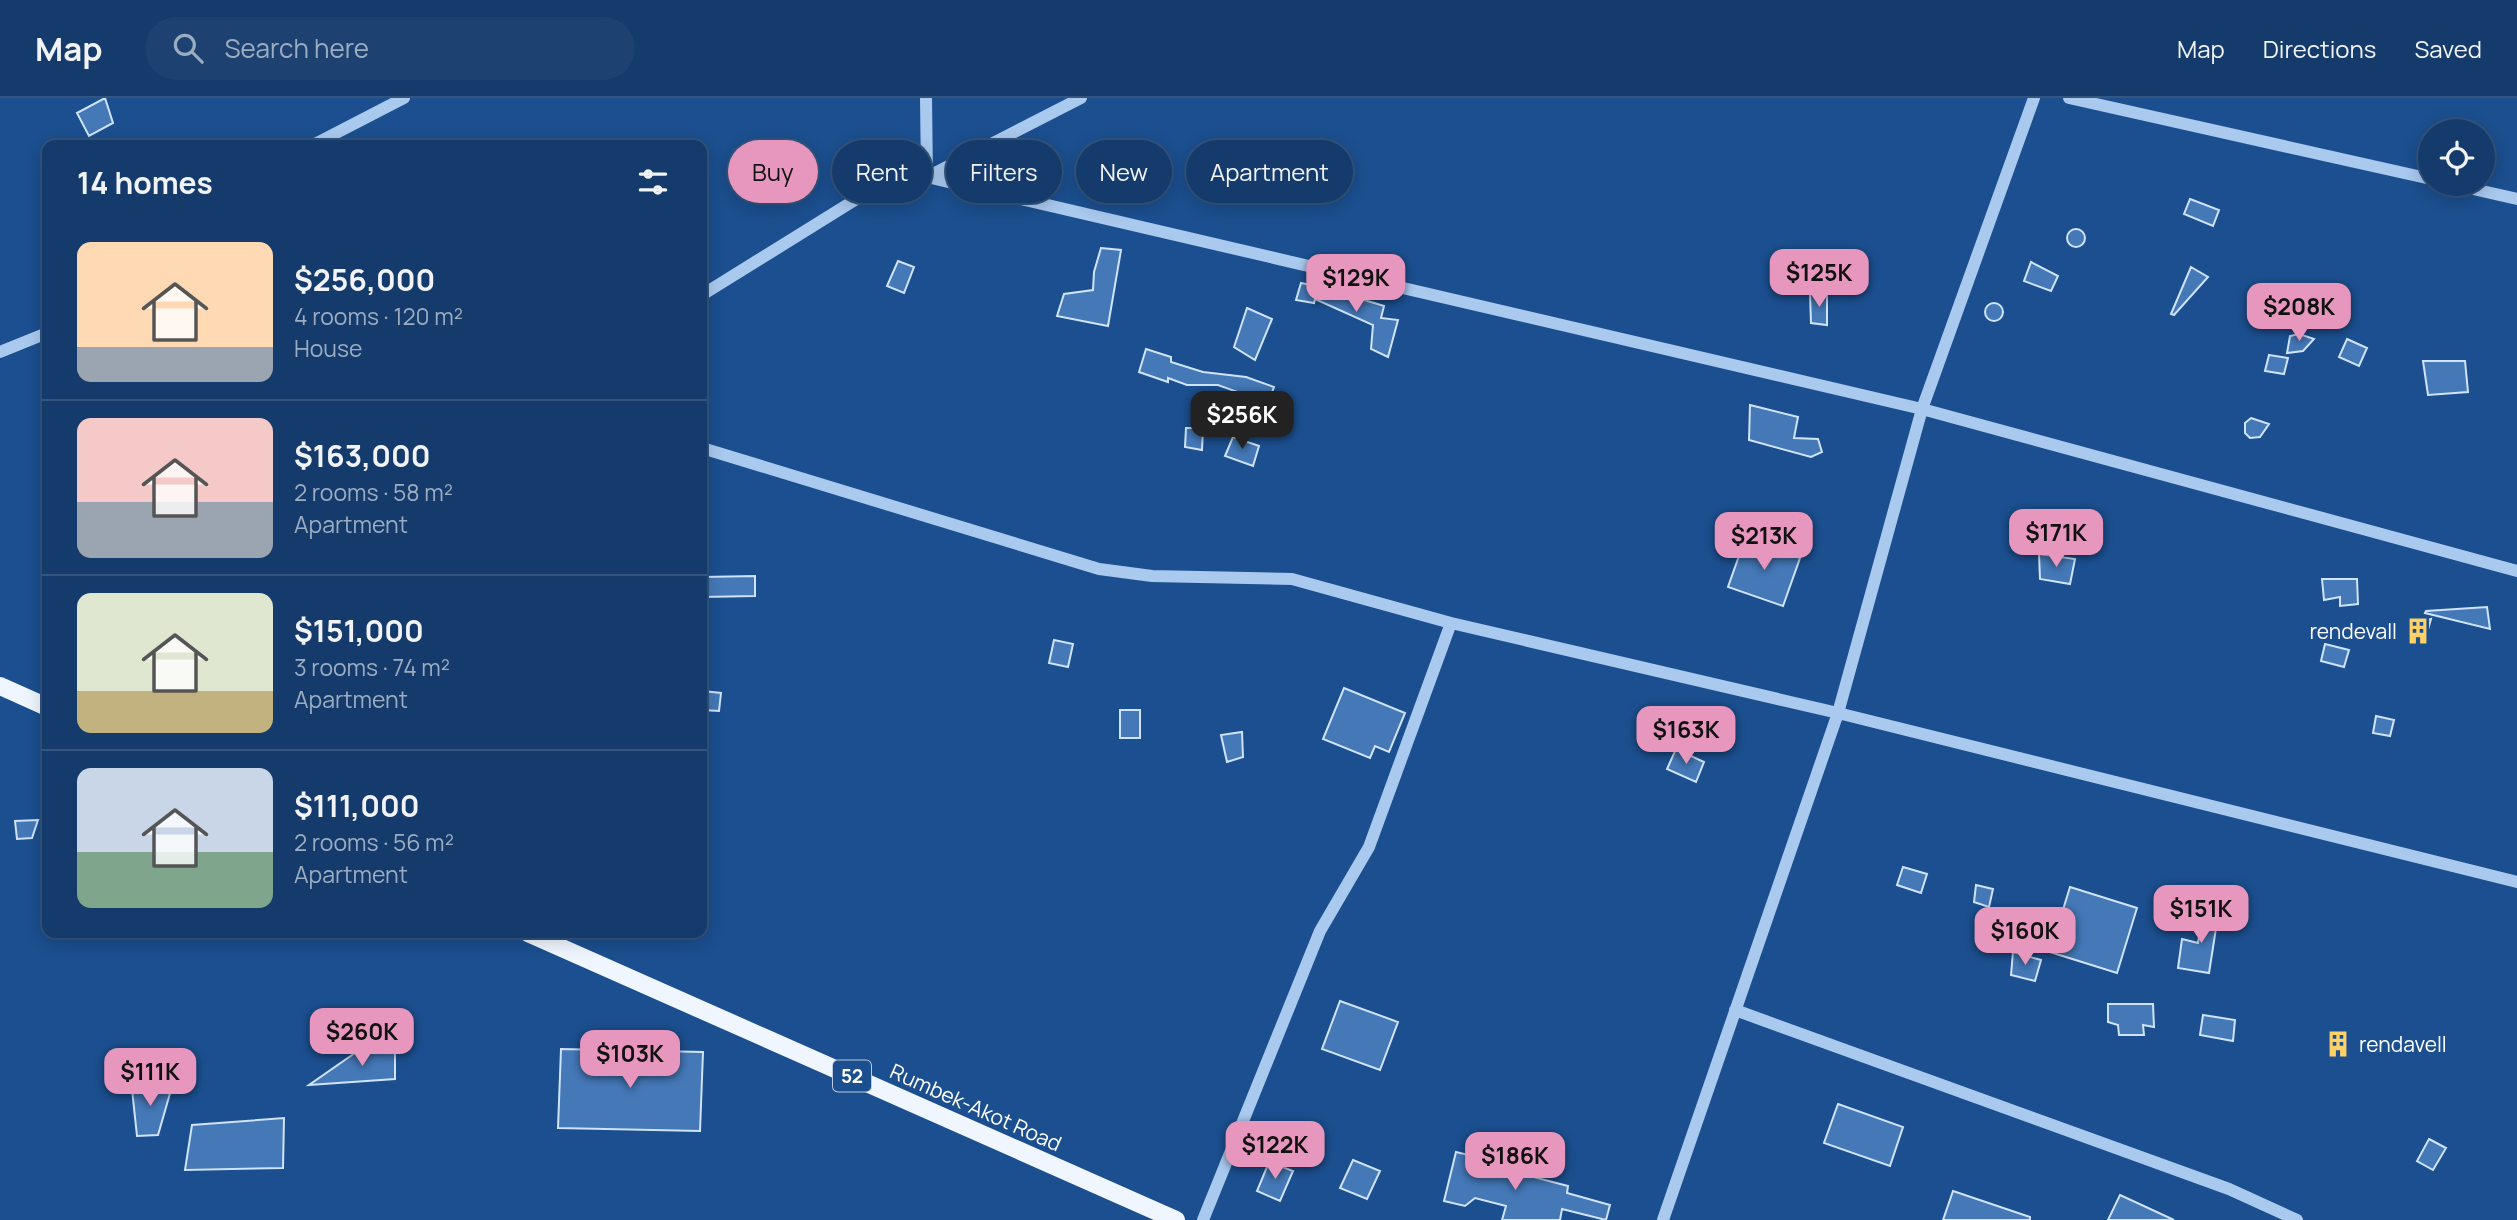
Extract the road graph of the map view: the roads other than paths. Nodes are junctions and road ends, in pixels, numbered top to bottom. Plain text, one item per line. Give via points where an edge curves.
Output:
1 (404, 98) edge
2 (926, 98) edge
3 (1081, 98) edge
4 (2034, 98) edge
5 (2069, 98) edge
6 (323, 140) edge
7 (927, 140) edge
8 (932, 174) edge
9 (2418, 176) edge
10 (932, 178) edge
11 (2495, 194) edge
12 (2517, 199) edge
13 (851, 203) edge
14 (707, 292) edge
15 (42, 335) edge
16 (0, 352) edge
17 (1922, 410) junction
18 (707, 450) edge
19 (2517, 570) edge
20 (1451, 623) junction
21 (0, 686) edge
22 (42, 705) edge
23 (1838, 713) junction
24 (2517, 882) edge
25 (539, 938) edge
26 (1735, 1010) junction
27 (1176, 1220) edge
28 (1203, 1220) edge
29 (1663, 1220) edge
30 (2297, 1220) edge

1 - 6 street
2 - 7 street
3 - 8 street
4 - 17 street
5 - 9 street
10 - 17 street
11 - 12 street
13 - 14 street
15 - 16 street
17 - 19 street
17 - 23 street
18 - 20 street via 1099,569 1153,576 1292,579
20 - 23 street
20 - 28 street via 1369,847 1321,932
21 - 22 main road
23 - 24 street
23 - 26 street
25 - 27 main road, Rumbek-Akot Road / 52
26 - 29 street
26 - 30 street via 2229,1189

